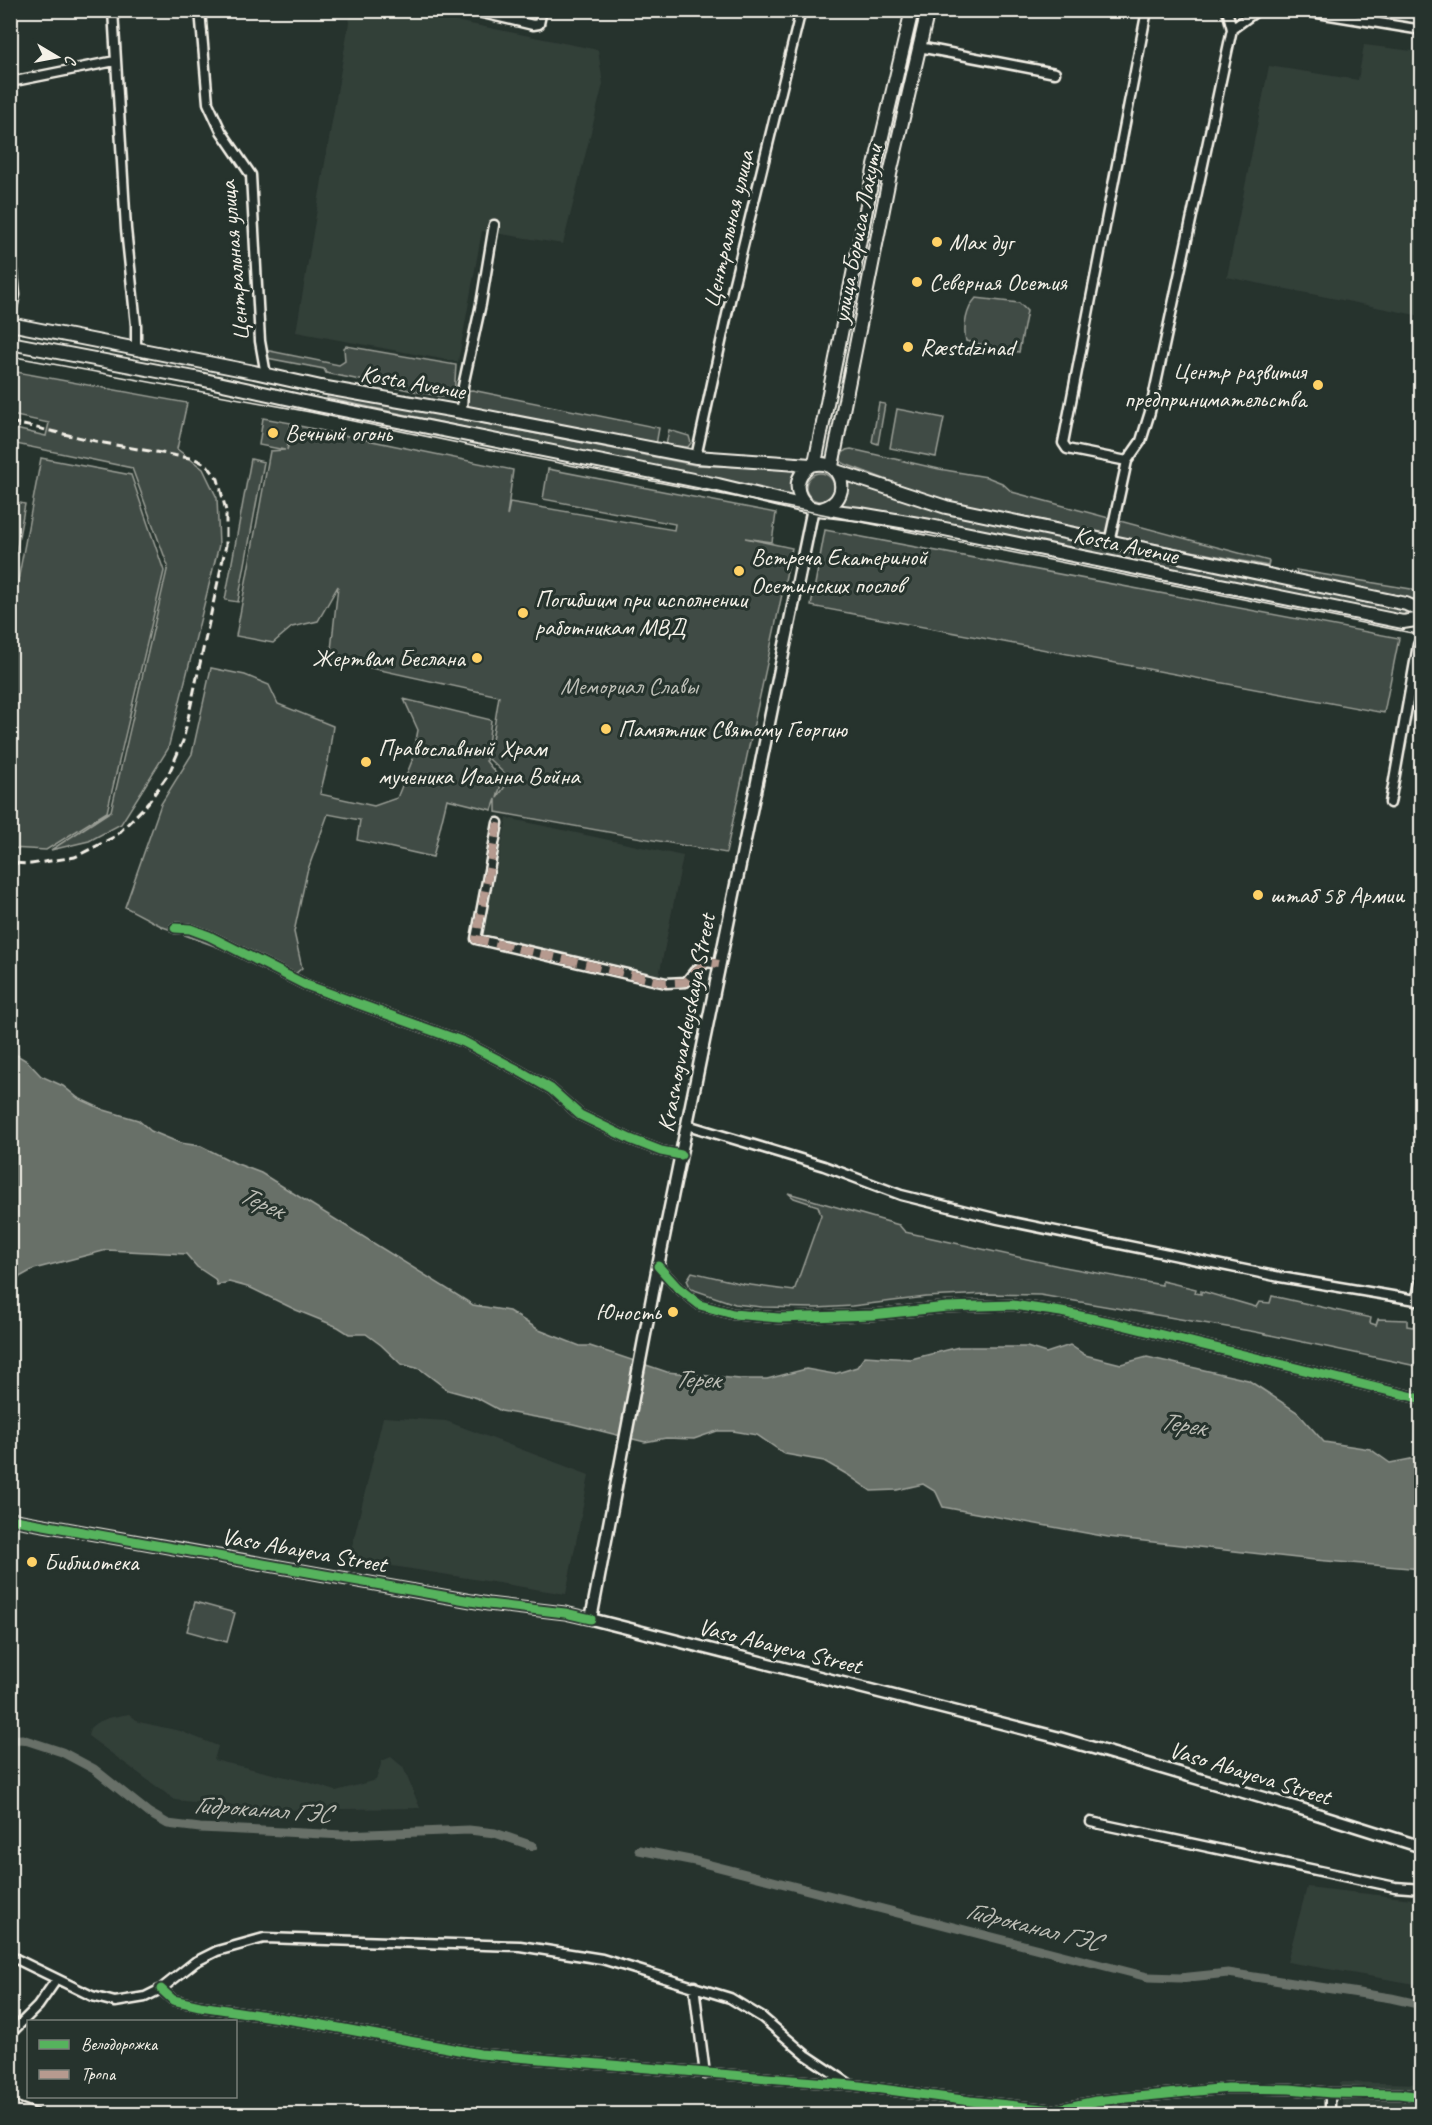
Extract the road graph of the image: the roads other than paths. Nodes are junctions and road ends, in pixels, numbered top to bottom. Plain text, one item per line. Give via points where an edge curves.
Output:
1 (113, 10) edge
2 (200, 10) edge
3 (471, 10) edge
4 (542, 10) edge
5 (801, 10) edge
6 (912, 10) edge
7 (928, 10) edge
8 (1147, 10) edge
9 (1227, 10) edge
10 (1258, 10) edge
11 (1299, 10) edge
12 (1361, 15) edge
13 (1232, 29) junction
14 (1422, 30) edge
15 (919, 47) junction
16 (115, 61) junction
17 (1055, 73) dead end
18 (10, 82) edge
19 (494, 225) dead end
20 (10, 242) edge
21 (10, 315) edge
22 (10, 324) edge
23 (10, 343) edge
24 (136, 348) junction
25 (266, 375) junction
26 (288, 380) junction
27 (284, 397) junction
28 (462, 412) junction
29 (696, 457) junction
30 (1126, 461) junction
31 (813, 464) junction
32 (834, 469) junction
33 (814, 507) junction
34 (1108, 543) junction
35 (1422, 611) edge
36 (1422, 618) edge
37 (1422, 637) edge
38 (1390, 802) dead end
39 (498, 823) dead end
40 (175, 928) dead end
41 (719, 964) junction
42 (687, 1125) junction
43 (681, 1155) junction
44 (658, 1266) junction
45 (1422, 1273) edge
46 (1419, 1301) edge
47 (1422, 1399) edge
48 (10, 1519) edge
49 (591, 1619) junction
50 (1091, 1822) dead end
51 (1422, 1847) edge
52 (1422, 1889) edge
53 (10, 1956) edge
54 (56, 1980) junction
55 (694, 1986) junction
56 (161, 1989) junction
57 (10, 2034) edge
58 (705, 2074) junction
59 (852, 2085) junction
60 (1330, 2093) junction
61 (1422, 2097) edge
62 (970, 2101) junction
63 (10, 2105) edge
64 (35, 2115) edge
65 (966, 2115) edge
66 (1330, 2115) edge

1 - 16 street
2 - 25 street, Центральная улица via 208,103 221,131 251,175 260,345
3 - 4 street via 533,25 539,24
5 - 29 street, Центральная улица
6 - 31 main road, улица Бориса Лакути via 874,170
7 - 15 main road, улица Бориса Лакути
8 - 30 street via 1063,444 1067,449
9 - 13 street
10 - 13 street
11 - 12 street
12 - 14 street via 1393,27
13 - 30 street via 1146,432
15 - 17 street
15 - 32 main road, улица Бориса Лакути via 888,185
16 - 18 street
16 - 24 street
19 - 28 street via 463,386
20 - 21 street via 15,294
22 - 24 main road, Kosta Avenue
23 - 27 main road, Kosta Avenue
24 - 25 main road, Kosta Avenue
25 - 26 main road, Kosta Avenue
26 - 27 main road
26 - 28 main road, Kosta Avenue
27 - 33 main road, Kosta Avenue
28 - 29 main road, Kosta Avenue
29 - 31 main road, Kosta Avenue
30 - 34 street
31 - 32 main road, Kosta Avenue
31 - 33 main road via 802,472 797,484 799,496
32 - 33 main road via 842,491 834,504
32 - 34 main road, Kosta Avenue via 946,507
33 - 36 main road, Kosta Avenue via 930,526 1403,622
33 - 41 main road, Krasnogvardeyskaya Street
34 - 35 main road, Kosta Avenue via 1406,604
37 - 38 street
39 - 41 street via 476,939 666,983 686,982 707,962
40 - 43 street via 209,936 306,985 464,1042 551,1089 580,1115 630,1139
41 - 42 main road, Krasnogvardeyskaya Street
42 - 43 main road, Krasnogvardeyskaya Street
42 - 46 street via 824,1166 901,1195 987,1216 1280,1277
43 - 44 main road, Krasnogvardeyskaya Street
44 - 47 street via 700,1305 733,1314 779,1318 1012,1305 1118,1324
44 - 49 main road, Krasnogvardeyskaya Street
45 - 46 street
48 - 49 main road, Vaso Abayeva Street
49 - 51 main road, Vaso Abayeva Street via 1056,1737
50 - 52 street via 1395,1887
53 - 54 street
54 - 56 street via 115,2002 145,1997
54 - 57 street via 38,2006
55 - 56 street via 602,1959 520,1946 264,1938 217,1951
55 - 58 street
55 - 59 street via 730,1998 754,2013 806,2055
56 - 58 street via 173,2000 200,2006 480,2054
58 - 59 street
59 - 62 street
60 - 61 street
60 - 62 street via 1290,2088 1228,2088 1096,2101 1054,2110
60 - 66 street
62 - 65 street
63 - 64 street

